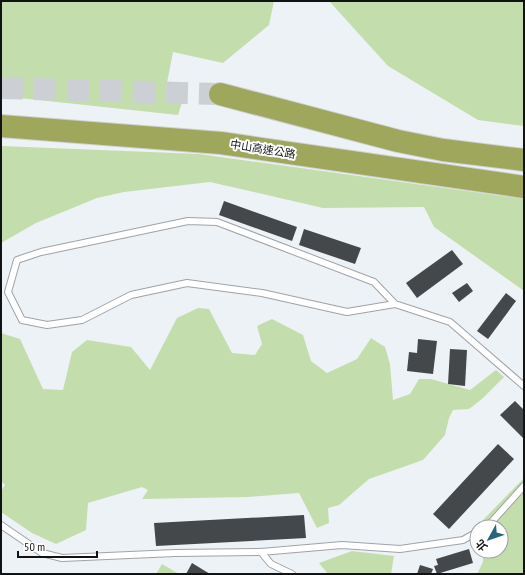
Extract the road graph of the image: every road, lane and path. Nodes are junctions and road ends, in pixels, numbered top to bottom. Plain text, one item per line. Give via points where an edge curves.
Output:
1 (220, 94) tunnel mouth
2 (1, 126) edge
3 (398, 141) junction
4 (524, 159) edge
5 (392, 169) junction
6 (524, 187) edge
7 (395, 304) junction
8 (524, 386) edge
9 (524, 486) edge
10 (494, 519) edge
11 (1, 525) edge
12 (469, 537) edge
13 (261, 552) junction
14 (292, 574) edge

1 - 3 highway
2 - 5 highway, 中山高速公路 via 221,143
3 - 4 highway via 443,150
3 - 5 highway
5 - 6 highway, 中山高速公路
7 - 7 lane via 347,312 262,293 187,283 131,295 82,320 47,325 22,320 8,292 17,260 40,252 188,221 217,222 374,282
7 - 8 lane via 450,322
9 - 10 lane
11 - 13 lane via 42,553 62,558
12 - 13 lane via 463,540 400,549 342,545
13 - 14 lane via 271,564

